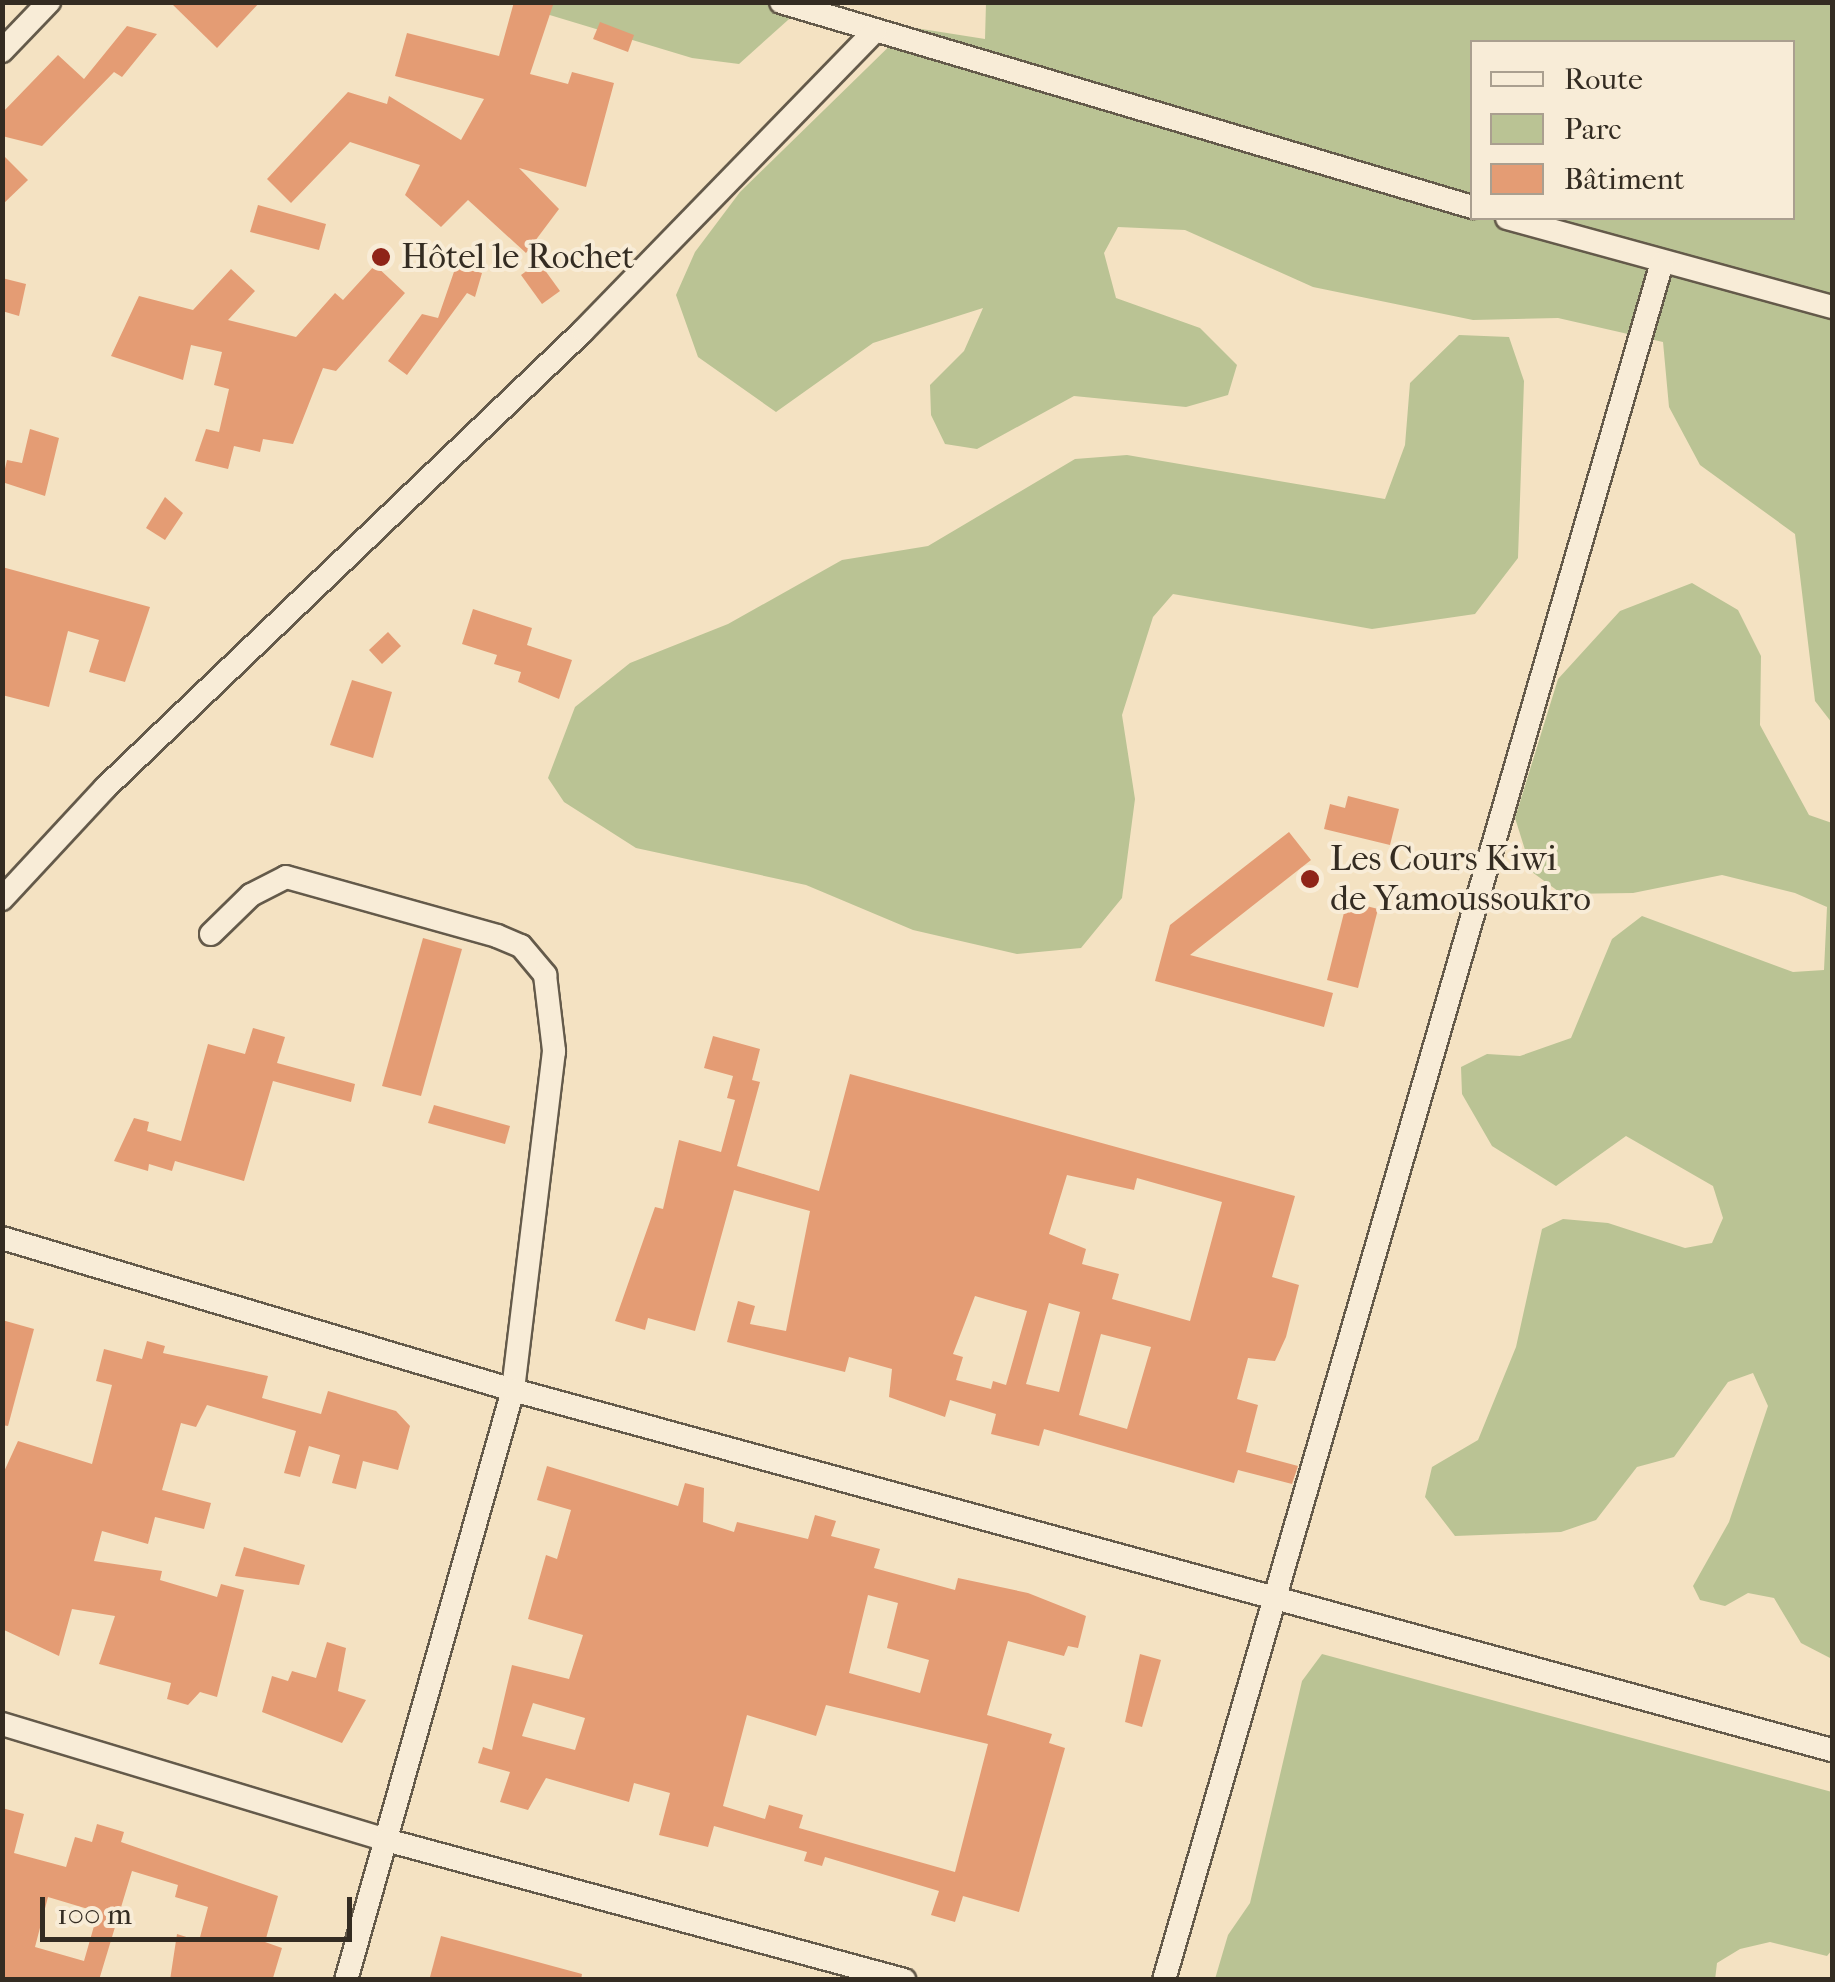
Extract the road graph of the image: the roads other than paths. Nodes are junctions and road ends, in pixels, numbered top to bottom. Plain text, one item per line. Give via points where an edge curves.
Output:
1 (49, 2) edge
2 (781, 2) edge
3 (875, 31) junction
4 (2, 51) edge
5 (1470, 207) edge
6 (1514, 220) edge
7 (1662, 263) junction
8 (1832, 307) edge
9 (2, 899) edge
10 (211, 934) dead end
11 (2, 1238) edge
12 (514, 1390) junction
13 (1280, 1598) junction
14 (2, 1724) edge
15 (1832, 1750) edge
16 (386, 1840) junction
17 (346, 1980) edge
18 (904, 1980) edge
19 (1164, 1980) edge

1 - 4 street
2 - 3 street
3 - 5 street
3 - 9 street via 583,331 119,774
6 - 7 street
7 - 8 street
7 - 13 street via 1464,926
10 - 12 street via 251,895 286,877 497,936 521,946 545,976 554,1050
11 - 12 street
12 - 13 street
12 - 16 street
13 - 15 street
13 - 19 street
14 - 16 street
16 - 17 street
16 - 18 street

